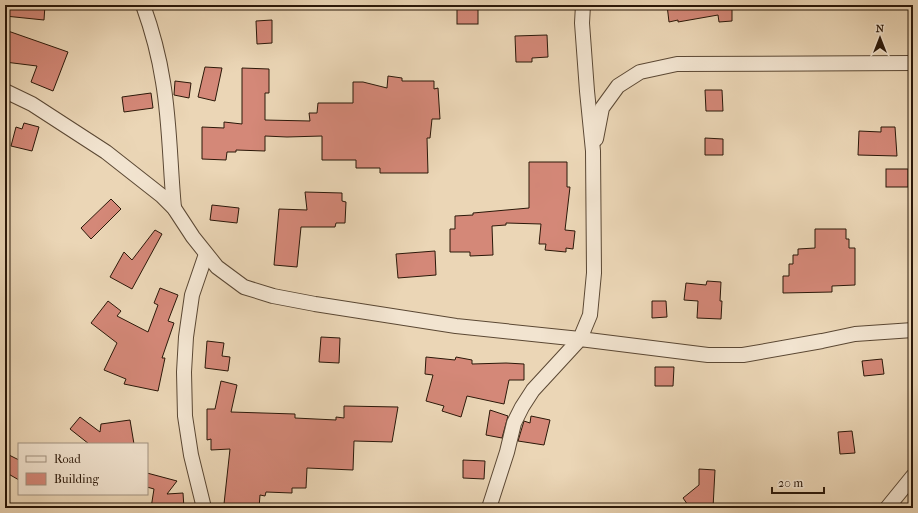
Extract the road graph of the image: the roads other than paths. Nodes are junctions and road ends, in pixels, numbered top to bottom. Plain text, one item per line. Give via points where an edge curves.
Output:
1 (143, 5) edge
2 (582, 5) edge
3 (913, 63) edge
4 (5, 90) edge
5 (593, 151) junction
6 (174, 208) junction
7 (206, 254) junction
8 (913, 330) edge
9 (580, 339) junction
10 (913, 476) edge
11 (204, 508) edge
12 (489, 508) edge
13 (887, 508) edge

1 - 6 street via 164,82
2 - 5 street
3 - 5 street via 677,64 640,72 618,86 602,108
4 - 6 street via 32,104 106,152
5 - 9 street via 594,273 590,315
6 - 7 street
7 - 9 street via 217,267 244,287 273,296 456,326
7 - 11 street via 192,295 184,372 185,416
8 - 9 street via 855,334 743,355 708,355
9 - 12 street via 533,390 522,407 514,423
10 - 13 street

